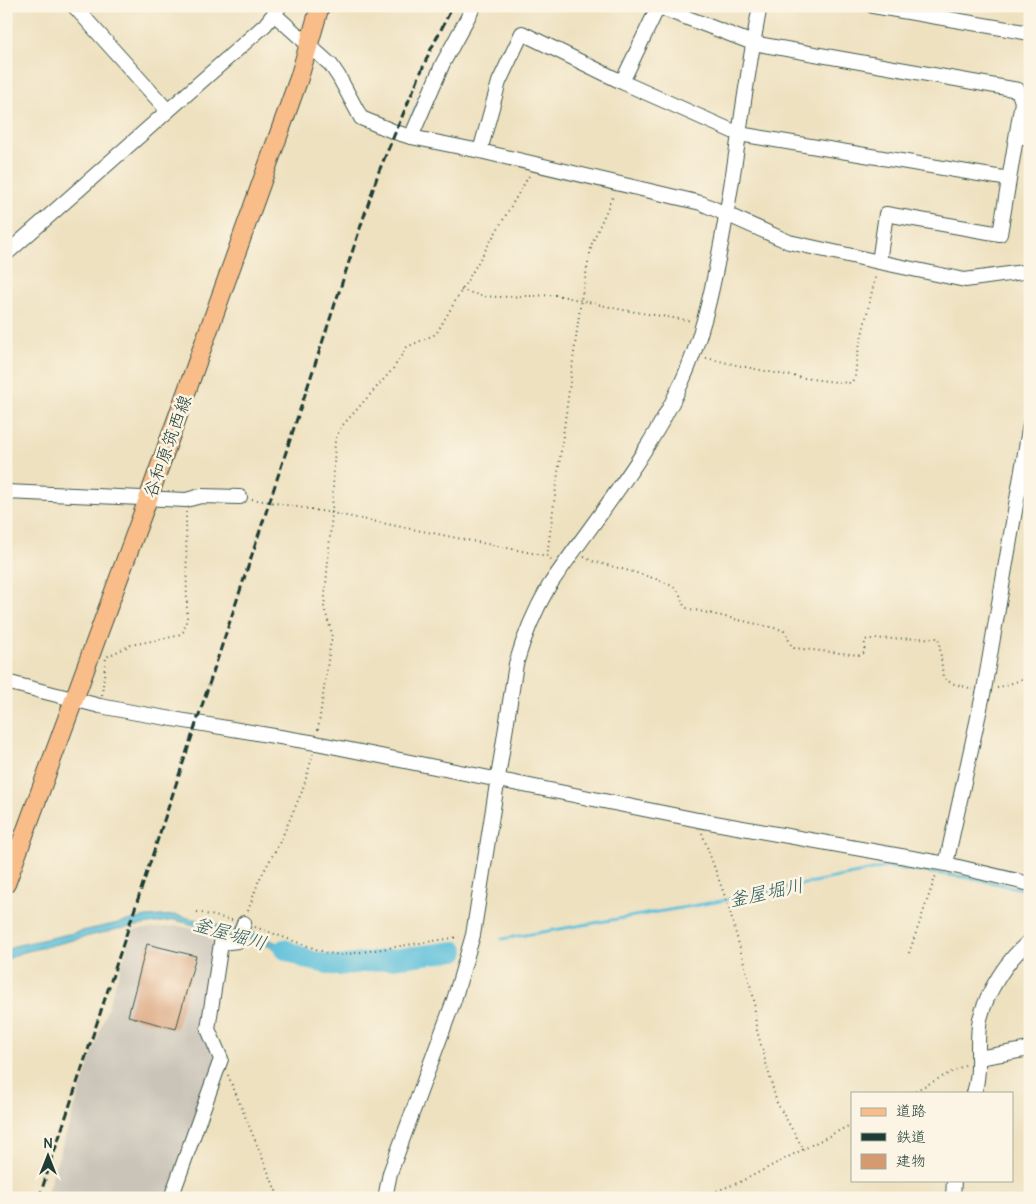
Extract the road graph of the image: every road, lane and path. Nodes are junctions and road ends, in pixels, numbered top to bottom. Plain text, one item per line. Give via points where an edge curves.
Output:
1 (74, 6) edge
2 (320, 6) edge
3 (474, 6) edge
4 (760, 6) edge
5 (873, 6) edge
6 (657, 7) edge
7 (277, 10) edge
8 (1030, 33) edge
9 (753, 43) junction
10 (309, 44) junction
11 (622, 82) junction
12 (168, 111) junction
13 (739, 134) junction
14 (412, 137) junction
15 (1024, 137) edge
16 (480, 151) junction
17 (536, 164) junction
18 (1009, 180) junction
19 (619, 182) junction
20 (727, 214) junction
21 (6, 254) edge
22 (879, 262) junction
23 (1030, 271) edge
24 (461, 290) junction
25 (581, 300) junction
26 (704, 322) junction
27 (693, 356) junction
28 (1030, 424) edge
29 (6, 492) edge
30 (240, 497) joint
31 (148, 499) junction
32 (186, 500) junction
33 (332, 513) junction
34 (573, 551) junction
35 (1030, 677) edge
36 (6, 682) edge
37 (980, 690) junction
38 (74, 699) junction
39 (100, 706) junction
40 (316, 743) junction
41 (498, 780) junction
42 (698, 820) junction
43 (943, 864) junction
44 (6, 884) edge
45 (1030, 884) edge
46 (197, 912) dead end
47 (244, 923) junction
48 (473, 935) junction
49 (1030, 941) edge
50 (909, 953) dead end
51 (1030, 1049) edge
52 (221, 1058) junction
53 (978, 1058) junction
54 (913, 1092) edge
55 (974, 1092) edge
56 (851, 1125) edge
57 (804, 1150) junction
58 (954, 1182) edge
59 (171, 1198) edge
60 (279, 1198) edge
61 (385, 1198) edge
62 (698, 1198) edge
63 (953, 1198) edge

1 - 12 street
2 - 10 main road, 谷和原筑西線
3 - 14 street via 442,63
4 - 9 street
5 - 8 street
6 - 9 street
6 - 11 street
7 - 10 street
7 - 12 street
9 - 13 street
9 - 15 street via 1018,90
10 - 14 street via 339,76 361,118
10 - 31 main road, 谷和原筑西線
11 - 13 street
11 - 16 street via 522,33 499,82
12 - 21 street
13 - 18 street
13 - 20 street
14 - 16 street
15 - 18 street
16 - 17 street
17 - 19 street
17 - 24 path
18 - 22 street via 1000,234 886,214
19 - 20 street via 701,203
19 - 25 path via 592,243
20 - 22 street via 789,242
20 - 26 street
22 - 23 street via 966,280
22 - 27 path via 851,384 771,373
24 - 25 path via 482,296 557,294
24 - 33 path via 436,334 407,347 341,427 335,440
25 - 26 path
25 - 33 path via 547,556
26 - 27 street
27 - 34 street via 650,442
28 - 37 street
29 - 31 street
30 - 32 street via 201,496
30 - 33 path
31 - 32 street
31 - 38 main road, 谷和原筑西線
32 - 39 path via 187,617 184,631 178,636 131,645 106,657
33 - 40 path via 324,608 332,633
34 - 37 path via 592,561 672,586 686,608 783,630 794,648 860,655 864,653 865,640 868,639 939,638 943,677 951,684
34 - 41 street via 548,586 526,631 516,664
35 - 37 path via 987,691
36 - 38 street
37 - 43 street
38 - 39 street
38 - 44 main road, 谷和原筑西線
39 - 40 street
40 - 41 street
40 - 47 path via 303,789 259,880
41 - 42 street
41 - 48 street
42 - 43 street
42 - 57 path via 725,894 754,999 756,1027 777,1103
43 - 45 street
43 - 50 path
46 - 47 path
47 - 48 path via 327,953 342,955
47 - 52 street via 238,941 221,943 208,1029
48 - 61 street via 454,1000 390,1173
49 - 53 street via 1006,965 992,989 980,1019
51 - 53 street
52 - 59 street
52 - 60 path
53 - 54 path
53 - 55 street
56 - 57 path
57 - 62 path via 740,1182
58 - 63 street

